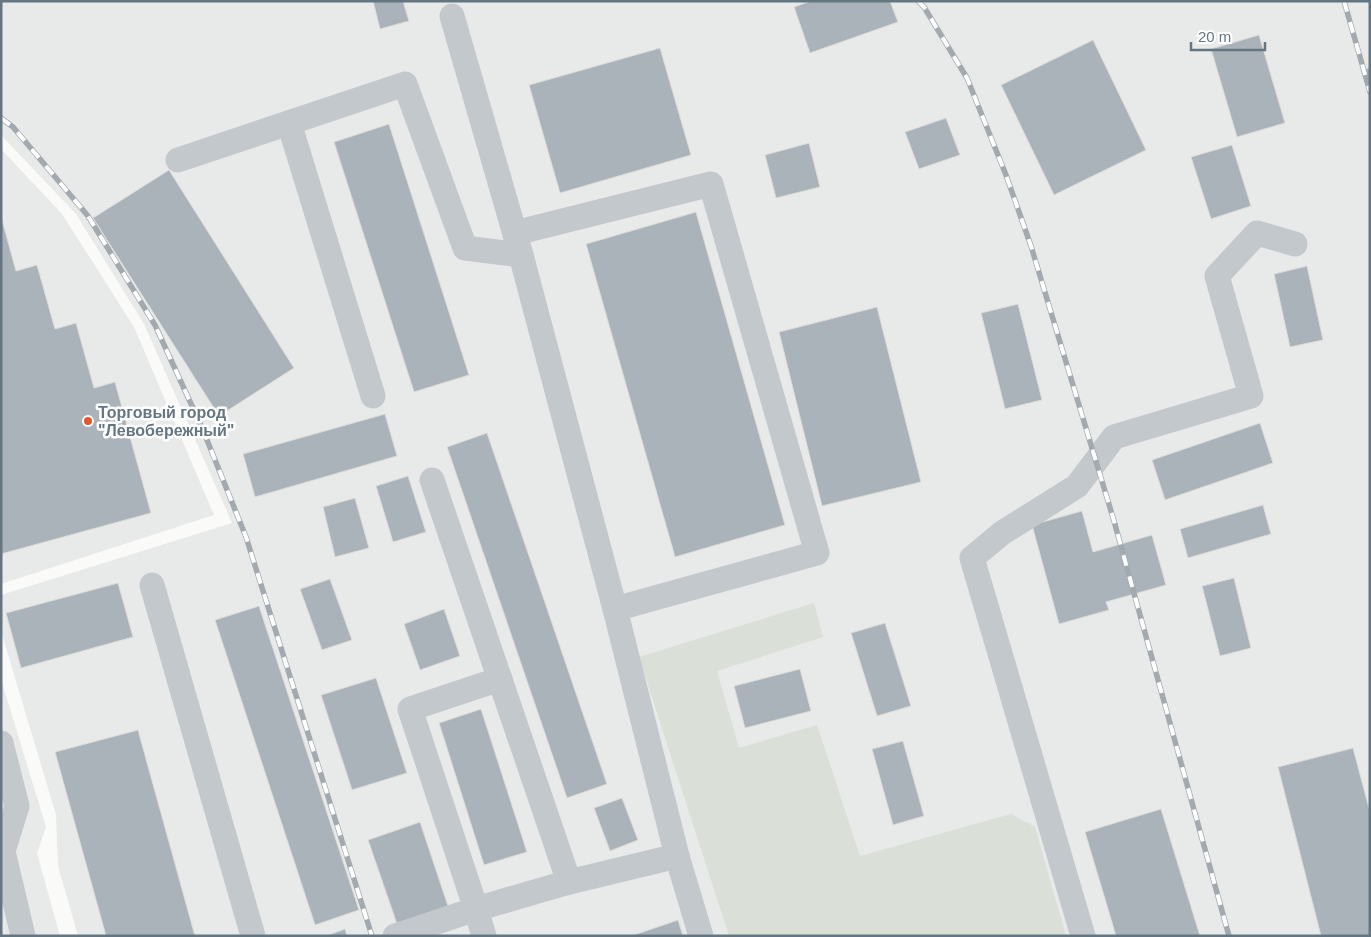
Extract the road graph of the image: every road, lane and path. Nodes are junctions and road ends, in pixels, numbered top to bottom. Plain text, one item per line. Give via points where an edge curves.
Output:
1 (452, 16) dead end
2 (289, 123) junction
3 (178, 160) dead end
4 (518, 244) junction
5 (1295, 244) dead end
6 (372, 396) dead end
7 (432, 480) dead end
8 (152, 586) dead end
9 (615, 609) junction
10 (500, 679) junction
11 (1, 743) edge
12 (2, 851) edge
13 (677, 856) junction
14 (569, 882) junction
15 (476, 909) junction
16 (23, 936) edge
17 (253, 936) edge
18 (395, 936) edge
19 (484, 936) edge
20 (701, 936) edge
21 (1083, 936) edge

1 - 4 lane
2 - 3 lane
2 - 4 lane via 405,84 465,248
2 - 6 lane
4 - 9 lane
4 - 9 lane via 712,184 817,553
5 - 21 lane via 1256,233 1217,276 1251,396 1114,437 1077,486 1002,534 972,558
7 - 10 lane
8 - 17 lane
9 - 13 lane
10 - 14 lane
10 - 15 lane via 410,709
11 - 12 lane via 18,806
12 - 16 lane
13 - 14 lane
13 - 20 lane
14 - 15 lane
15 - 18 lane
15 - 19 lane

